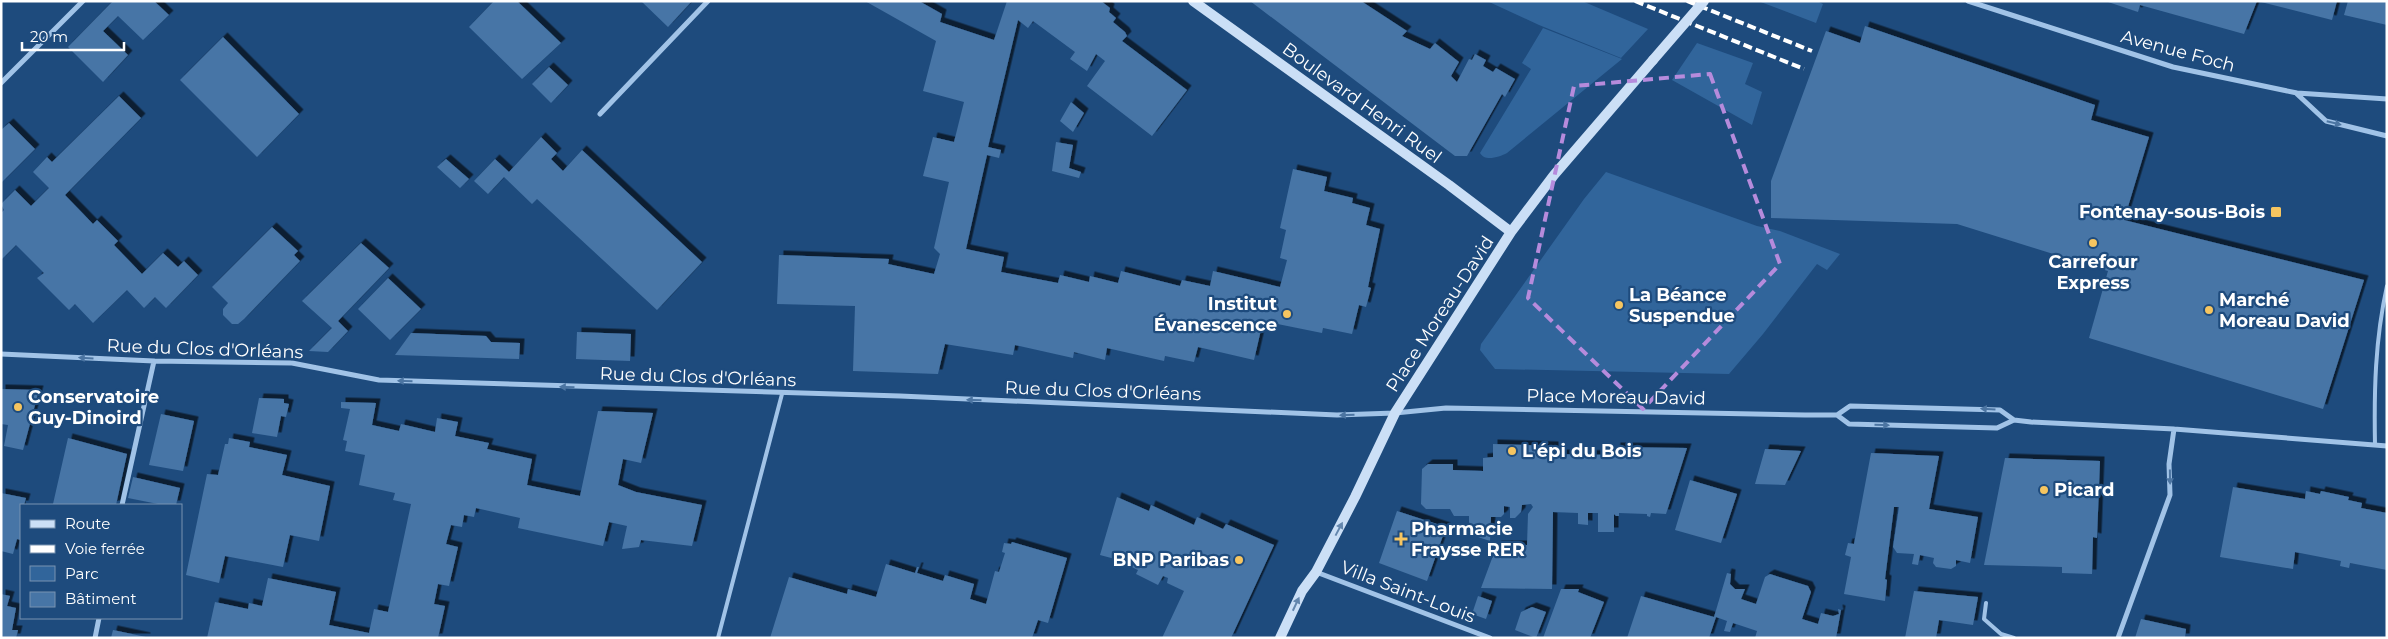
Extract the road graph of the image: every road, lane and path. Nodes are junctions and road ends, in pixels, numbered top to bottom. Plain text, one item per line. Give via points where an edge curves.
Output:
1 (83, 1) edge
2 (708, 1) edge
3 (1193, 1) edge
4 (1704, 1) edge
5 (1968, 1) edge
6 (1, 83) edge
7 (2297, 93) junction
8 (2387, 99) edge
9 (600, 114) dead end
10 (2387, 136) edge
11 (1511, 232) junction
12 (2387, 286) edge
13 (1, 354) edge
14 (154, 361) junction
15 (782, 394) junction
16 (1395, 413) junction
17 (1837, 414) junction
18 (2014, 420) junction
19 (2174, 428) junction
20 (2375, 445) junction
21 (2387, 446) edge
22 (122, 504) edge
23 (1316, 572) junction
24 (1986, 603) dead end
25 (99, 619) edge
26 (95, 638) edge
27 (718, 638) edge
28 (1280, 638) edge
29 (1490, 638) edge
30 (2014, 638) edge
31 (2118, 638) edge

1 - 6 street
2 - 9 street
3 - 11 street, Boulevard Henri Ruel
4 - 11 street, Place Moreau-David, bridge via 1554,175
5 - 7 street, Avenue Foch via 2173,67
7 - 8 street, Avenue Foch
7 -> 10 street via 2326,121
11 - 16 street, Place Moreau-David
12 - 20 lane via 2378,327
14 -> 13 street, Rue du Clos d'Orléans
15 -> 14 street, Rue du Clos d'Orléans via 379,380 292,362
14 - 22 street
16 -> 15 street, Rue du Clos d'Orléans via 1336,415
15 - 27 lane
16 - 17 street, Place Moreau David via 1455,408
23 -> 16 street, Place Moreau-David
17 -> 18 street, Place Moreau David via 1849,424 1997,428
18 -> 17 street, Place Moreau David via 2000,410 1960,407 1850,406
18 - 19 street, Place Moreau David
19 - 20 street, Place Moreau David
19 -> 31 street via 2170,495
20 - 21 street, Place Moreau David
28 -> 23 street, Place Moreau-David via 1302,591
23 - 29 street, Villa Saint-Louis
24 - 30 lane via 1984,619 2001,634
25 - 26 street

